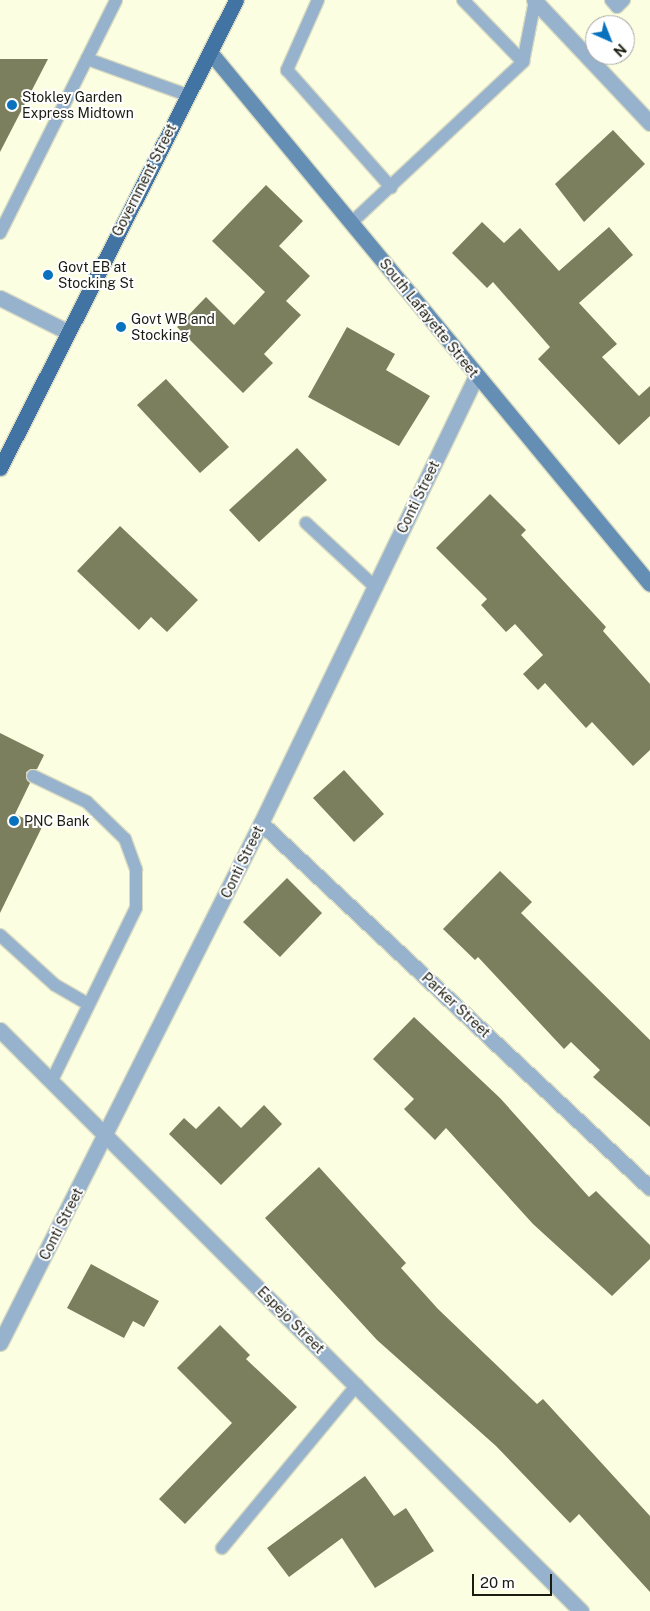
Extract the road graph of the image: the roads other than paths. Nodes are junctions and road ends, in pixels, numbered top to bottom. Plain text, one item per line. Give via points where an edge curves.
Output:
1 (116, 0) edge
2 (236, 0) edge
3 (318, 0) edge
4 (463, 0) edge
5 (611, 0) edge
6 (624, 0) edge
7 (534, 1) edge
8 (210, 52) junction
9 (87, 59) junction
10 (523, 62) junction
11 (187, 96) junction
12 (650, 123) edge
13 (391, 187) junction
14 (351, 223) junction
15 (0, 233) edge
16 (0, 298) edge
17 (68, 332) junction
18 (476, 376) junction
19 (0, 468) edge
20 (306, 523) dead end
21 (650, 584) edge
22 (375, 588) junction
23 (33, 776) dead end
24 (261, 822) junction
25 (0, 935) edge
26 (89, 1005) junction
27 (0, 1030) edge
28 (51, 1082) junction
29 (106, 1137) junction
30 (650, 1188) edge
31 (0, 1343) edge
32 (357, 1385) junction
33 (222, 1548) dead end
34 (581, 1611) edge

1 - 9 lane
2 - 8 main road, Government Street
3 - 13 lane via 287,70
4 - 10 lane
5 - 6 lane via 617,7
7 - 10 lane
7 - 12 street
8 - 11 main road, Government Street
8 - 14 street, South Lafayette Street
9 - 11 lane
9 - 15 lane
10 - 13 lane
11 - 17 main road, Government Street
13 - 14 lane
14 - 18 street, South Lafayette Street
16 - 17 street
17 - 19 main road, Government Street
18 - 21 street, South Lafayette Street
18 - 22 street, Conti Street
20 - 22 lane
22 - 24 street, Conti Street
23 - 26 lane via 87,802 125,839 136,870 136,908
24 - 29 street, Conti Street
24 - 30 street, Parker Street
25 - 26 lane via 56,985
26 - 28 lane
27 - 28 street, Espejo Street
28 - 29 street, Espejo Street
29 - 31 street, Conti Street
29 - 32 street, Espejo Street
32 - 33 lane
32 - 34 street, Espejo Street

